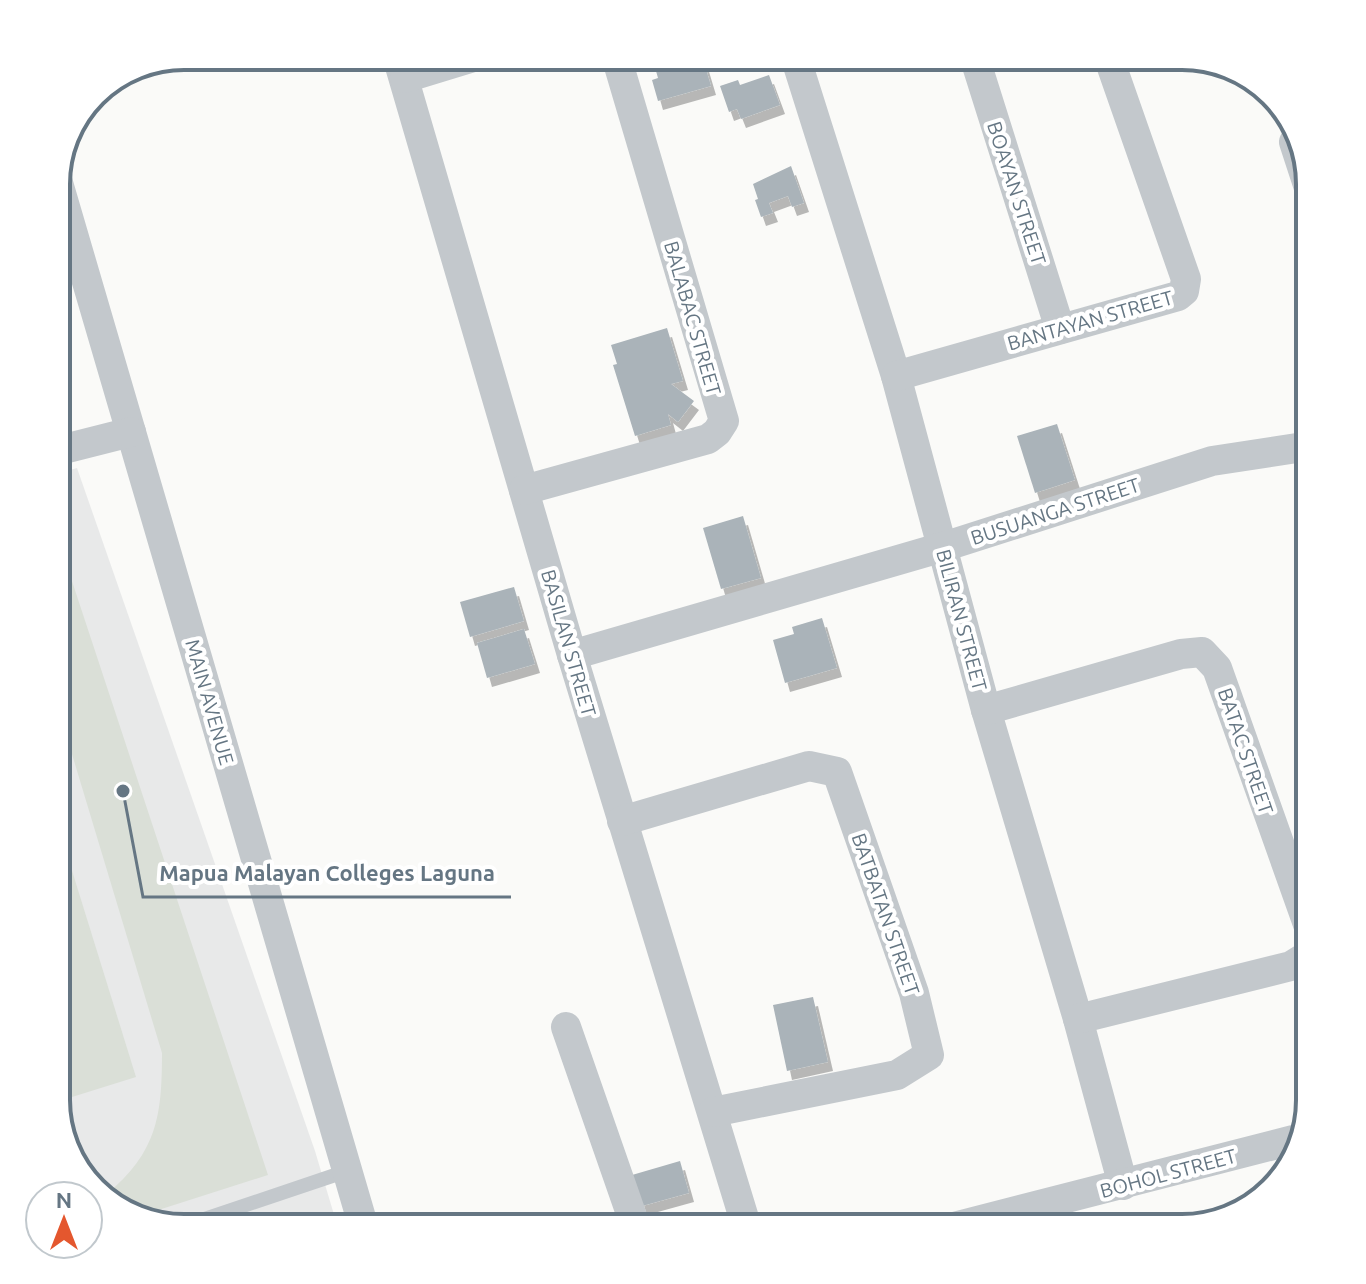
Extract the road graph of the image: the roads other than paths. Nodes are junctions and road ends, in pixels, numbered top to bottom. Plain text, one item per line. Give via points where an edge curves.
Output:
1 (402, 70) edge
2 (620, 70) edge
3 (799, 70) edge
4 (978, 70) edge
5 (1113, 70) edge
6 (70, 224) edge
7 (1060, 329) junction
8 (896, 376) junction
9 (131, 432) junction
10 (70, 447) edge
11 (1296, 448) edge
12 (524, 490) junction
13 (943, 547) junction
14 (572, 655) junction
15 (986, 710) junction
16 (622, 821) junction
17 (1296, 891) edge
18 (1296, 963) edge
19 (1078, 1019) junction
20 (566, 1027) dead end
21 (713, 1112) junction
22 (1288, 1141) edge
23 (347, 1171) junction
24 (1123, 1185) junction
25 (220, 1214) edge
26 (360, 1214) edge
27 (631, 1214) edge
28 (743, 1214) edge
29 (1006, 1214) edge

1 - 12 street, BASILAN STREET
2 - 12 street, BALABAC STREET via 724,421 708,439
3 - 8 street, BILIRAN STREET
4 - 7 street, BOAYAN STREET
5 - 7 street, BANTAYAN STREET via 1186,279 1184,291
6 - 9 street, MAIN AVENUE
7 - 8 street, BANTAYAN STREET
8 - 13 street, BILIRAN STREET
9 - 10 street
9 - 23 street, MAIN AVENUE
11 - 13 street, BUSUANGA STREET via 1212,461
12 - 14 street, BASILAN STREET
13 - 14 street, BUSUANGA STREET
13 - 15 street, BILIRAN STREET
14 - 16 street, BASILAN STREET
15 - 17 street, BATAC STREET via 1202,652 1217,668
15 - 19 street, BILIRAN STREET
16 - 21 street, BASILAN STREET
16 - 21 street, BATBATAN STREET via 809,766 837,772 914,993 929,1055 897,1075
18 - 19 street
19 - 24 street, BILIRAN STREET
20 - 27 street
21 - 28 street, BASILAN STREET
22 - 24 street, BOHOL STREET
23 - 25 lane
23 - 26 street, MAIN AVENUE
24 - 29 street, BOHOL STREET

